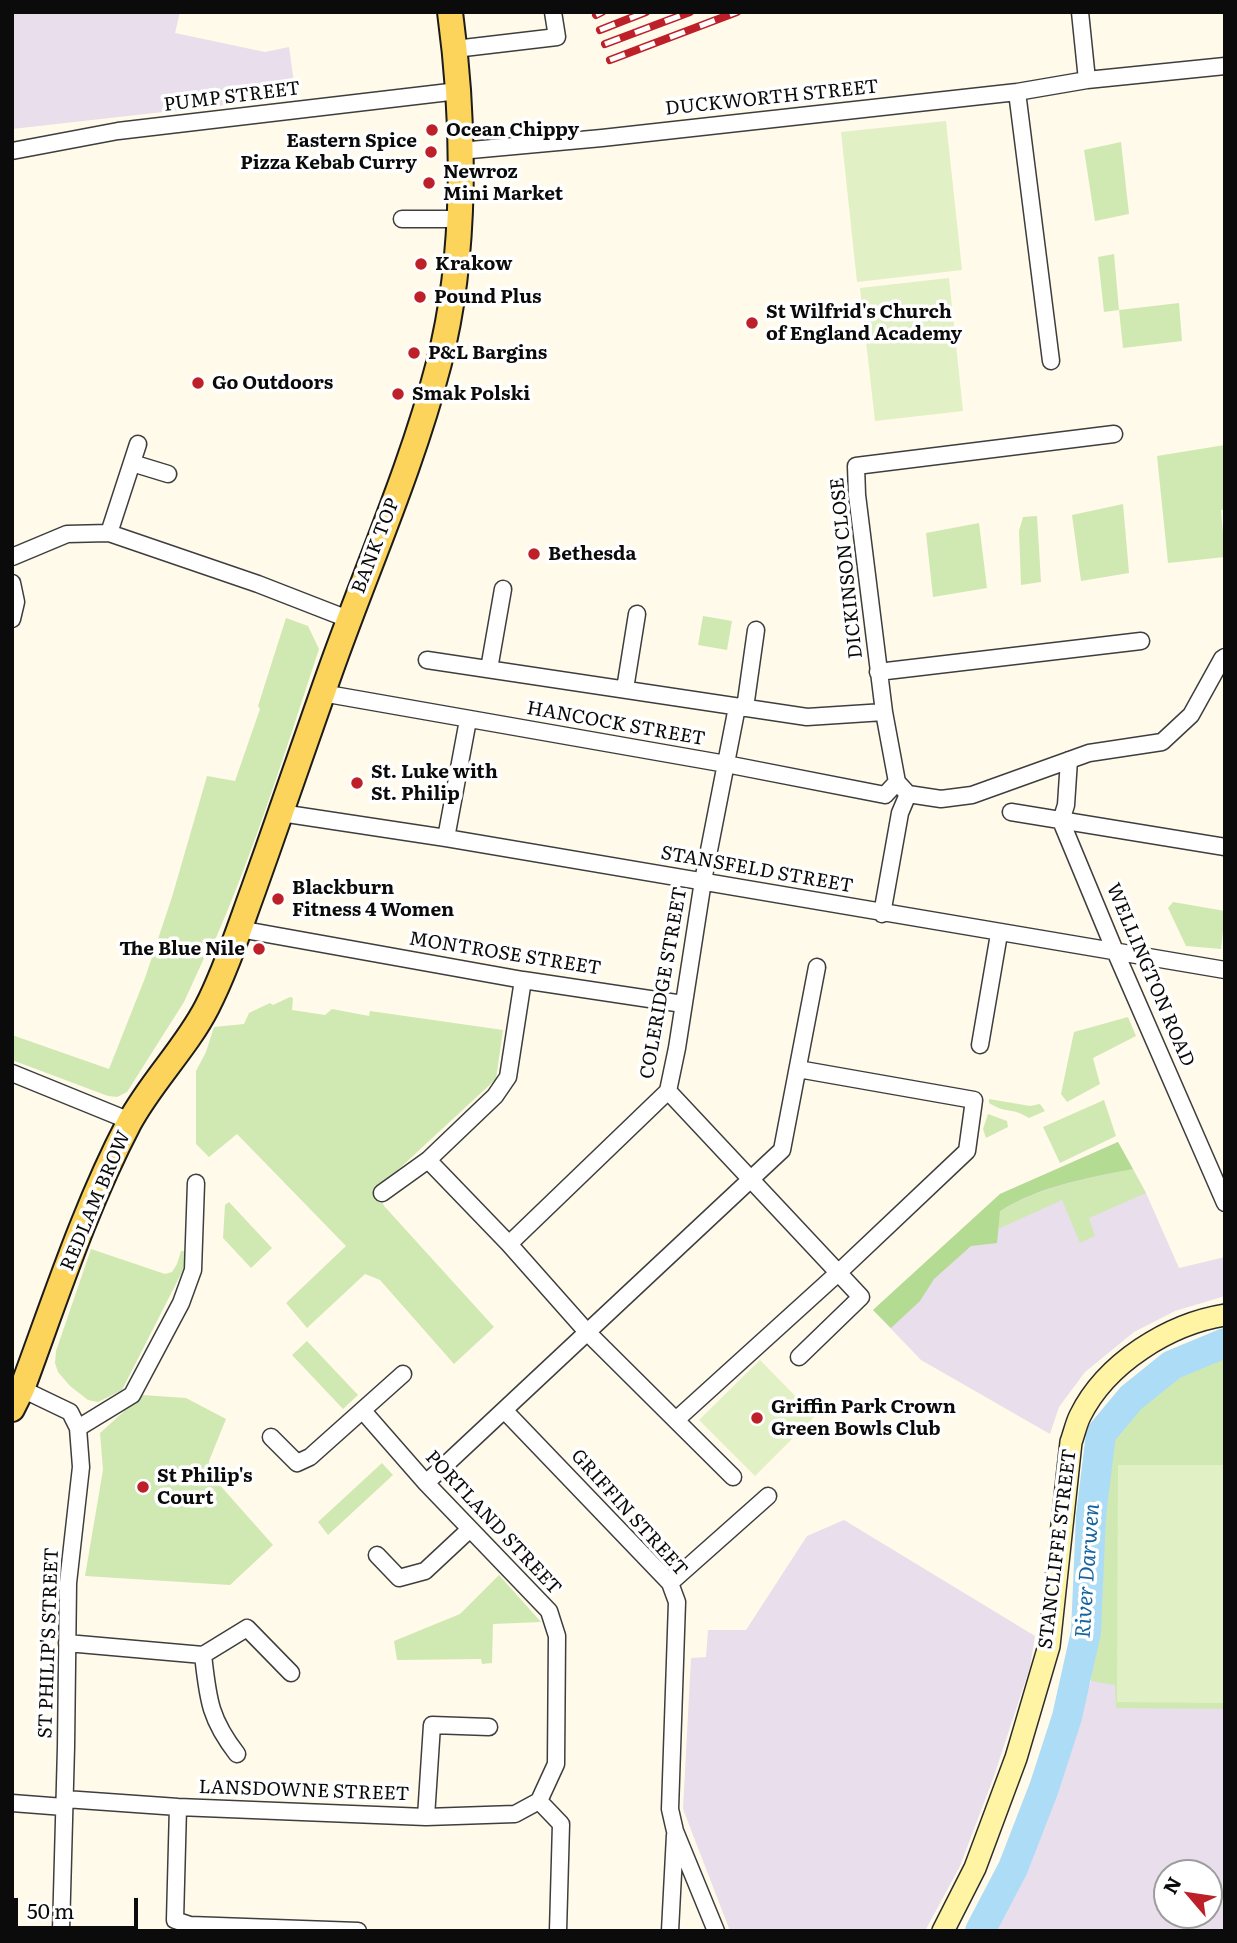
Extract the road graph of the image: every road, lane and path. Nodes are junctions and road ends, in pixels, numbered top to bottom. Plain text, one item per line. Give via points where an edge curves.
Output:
1 (450, 12) edge
2 (553, 12) edge
3 (1080, 12) edge
4 (455, 49) junction
5 (1225, 66) edge
6 (1087, 80) junction
7 (458, 91) junction
8 (1017, 92) junction
9 (12, 151) edge
10 (460, 151) junction
11 (402, 219) dead end
12 (458, 219) junction
13 (1051, 361) dead end
14 (1114, 434) dead end
15 (138, 444) dead end
16 (132, 463) junction
17 (168, 474) dead end
18 (109, 533) junction
19 (12, 556) edge
20 (12, 583) edge
21 (503, 590) dead end
22 (637, 614) dead end
23 (12, 619) edge
24 (348, 619) junction
25 (757, 631) dead end
26 (1140, 640) dead end
27 (1225, 657) edge
28 (427, 660) dead end
29 (489, 669) junction
30 (878, 672) junction
31 (625, 689) junction
32 (322, 693) junction
33 (741, 708) junction
34 (884, 712) junction
35 (468, 720) junction
36 (1069, 760) junction
37 (726, 764) junction
38 (903, 788) junction
39 (1011, 812) dead end
40 (281, 813) junction
41 (1061, 821) junction
42 (446, 838) junction
43 (1225, 848) edge
44 (703, 881) junction
45 (882, 914) junction
46 (239, 929) junction
47 (999, 933) junction
48 (1115, 951) junction
49 (817, 967) dead end
50 (1225, 970) edge
51 (523, 980) junction
52 (683, 1004) junction
53 (981, 1045) dead end
54 (798, 1069) junction
55 (14, 1077) edge
56 (668, 1091) junction
57 (130, 1121) junction
58 (428, 1160) junction
59 (751, 1180) junction
60 (196, 1183) dead end
61 (382, 1193) dead end
62 (1225, 1203) edge
63 (509, 1244) junction
64 (838, 1273) junction
65 (1225, 1315) edge
66 (587, 1332) junction
67 (799, 1357) dead end
68 (404, 1374) dead end
69 (17, 1399) edge
70 (504, 1410) junction
71 (363, 1411) junction
72 (677, 1419) junction
73 (78, 1428) junction
74 (271, 1437) dead end
75 (733, 1477) dead end
76 (426, 1483) junction
77 (768, 1496) dead end
78 (470, 1529) junction
79 (377, 1555) dead end
80 (670, 1583) junction
81 (67, 1643) junction
82 (203, 1655) junction
83 (291, 1672) dead end
84 (489, 1727) dead end
85 (237, 1754) dead end
86 (539, 1801) junction
87 (12, 1803) edge
88 (64, 1803) junction
89 (178, 1807) junction
90 (426, 1817) junction
91 (675, 1831) junction
92 (671, 1925) edge
93 (61, 1931) edge
94 (358, 1931) edge
95 (558, 1931) edge
96 (716, 1931) edge
97 (943, 1931) edge

1 - 4 main road, BANK TOP
2 - 4 street via 557,37
3 - 6 street
4 - 7 main road, BANK TOP
5 - 6 street, DUCKWORTH STREET
6 - 8 street, DUCKWORTH STREET
7 - 9 street, PUMP STREET via 118,131
7 - 10 main road, BANK TOP
8 - 10 street, DUCKWORTH STREET
8 - 13 street
10 - 12 main road, BANK TOP
11 - 12 street
12 - 24 main road, BANK TOP via 451,307 439,363 409,460
14 - 30 street, DICKINSON CLOSE via 856,466
15 - 16 street
16 - 17 street
16 - 18 street
18 - 19 street via 67,534
18 - 24 street
20 - 23 street via 16,602
21 - 29 street
22 - 31 street
24 - 32 main road, BANK TOP
25 - 33 street, COLERIDGE STREET
26 - 30 street
27 - 36 street via 1191,715 1162,742
28 - 29 street
29 - 31 street
30 - 34 street, DICKINSON CLOSE
31 - 33 street
32 - 35 street, HANCOCK STREET
32 - 40 main road, BANK TOP
33 - 34 street via 807,717
33 - 37 street, COLERIDGE STREET
34 - 38 street, DICKINSON CLOSE
35 - 37 street, HANCOCK STREET
35 - 42 street
36 - 38 street via 972,795 941,799
36 - 41 street
37 - 38 street, HANCOCK STREET via 885,795
37 - 44 street, COLERIDGE STREET
38 - 45 street, DICKINSON CLOSE
39 - 41 street
40 - 42 street, STANSFELD STREET
40 - 46 main road, BANK TOP
41 - 43 street
41 - 48 street, WELLINGTON ROAD
42 - 44 street, STANSFELD STREET
44 - 45 street, STANSFELD STREET
44 - 52 street, COLERIDGE STREET
45 - 47 street, STANSFELD STREET
46 - 51 street, MONTROSE STREET
46 - 57 main road, REDLAM BROW via 206,1008
47 - 48 street, STANSFELD STREET
47 - 53 street
48 - 50 street, STANSFELD STREET
48 - 62 street, WELLINGTON ROAD
49 - 54 street
51 - 52 street, MONTROSE STREET
51 - 58 street via 508,1077 495,1096
52 - 56 street, COLERIDGE STREET
54 - 59 street via 782,1150
54 - 64 street via 974,1100 967,1151
55 - 57 street
56 - 59 street
56 - 63 street, COLERIDGE STREET
57 - 69 main road, REDLAM BROW via 102,1179
58 - 61 street
58 - 63 street
59 - 64 street
59 - 66 street
60 - 73 street via 193,1270 181,1303 132,1395
63 - 66 street
64 - 67 street via 861,1297
64 - 72 street
65 - 97 main road, STANCLIFFE STREET via 1202,1319 1153,1342 1119,1367 1080,1416 1071,1442 1049,1646 1012,1770 975,1868
66 - 70 street
66 - 72 street
68 - 71 street
69 - 73 street via 70,1412
70 - 76 street
70 - 80 street, GRIFFIN STREET
71 - 74 street via 297,1463
71 - 76 street, PORTLAND STREET
72 - 75 street
73 - 81 street, ST PHILIP'S STREET via 81,1467 68,1583
76 - 78 street, PORTLAND STREET
77 - 80 street
78 - 79 street via 425,1571 399,1578
78 - 86 street, PORTLAND STREET via 549,1611 557,1636 556,1764
80 - 91 street, GRIFFIN STREET via 677,1602 670,1809
81 - 82 street
81 - 88 street, ST PHILIP'S STREET
82 - 83 street via 247,1628
82 - 85 street via 209,1705 223,1737
84 - 90 street via 432,1725
86 - 90 street, LANSDOWNE STREET via 515,1814
86 - 95 street via 561,1824
87 - 88 street, LANSDOWNE STREET
88 - 89 street, LANSDOWNE STREET
88 - 93 street, ST PHILIP'S STREET
89 - 90 street, LANSDOWNE STREET
89 - 94 street via 175,1920 190,1925
91 - 92 street, GRIFFIN STREET
91 - 96 street, GRIFFIN STREET

